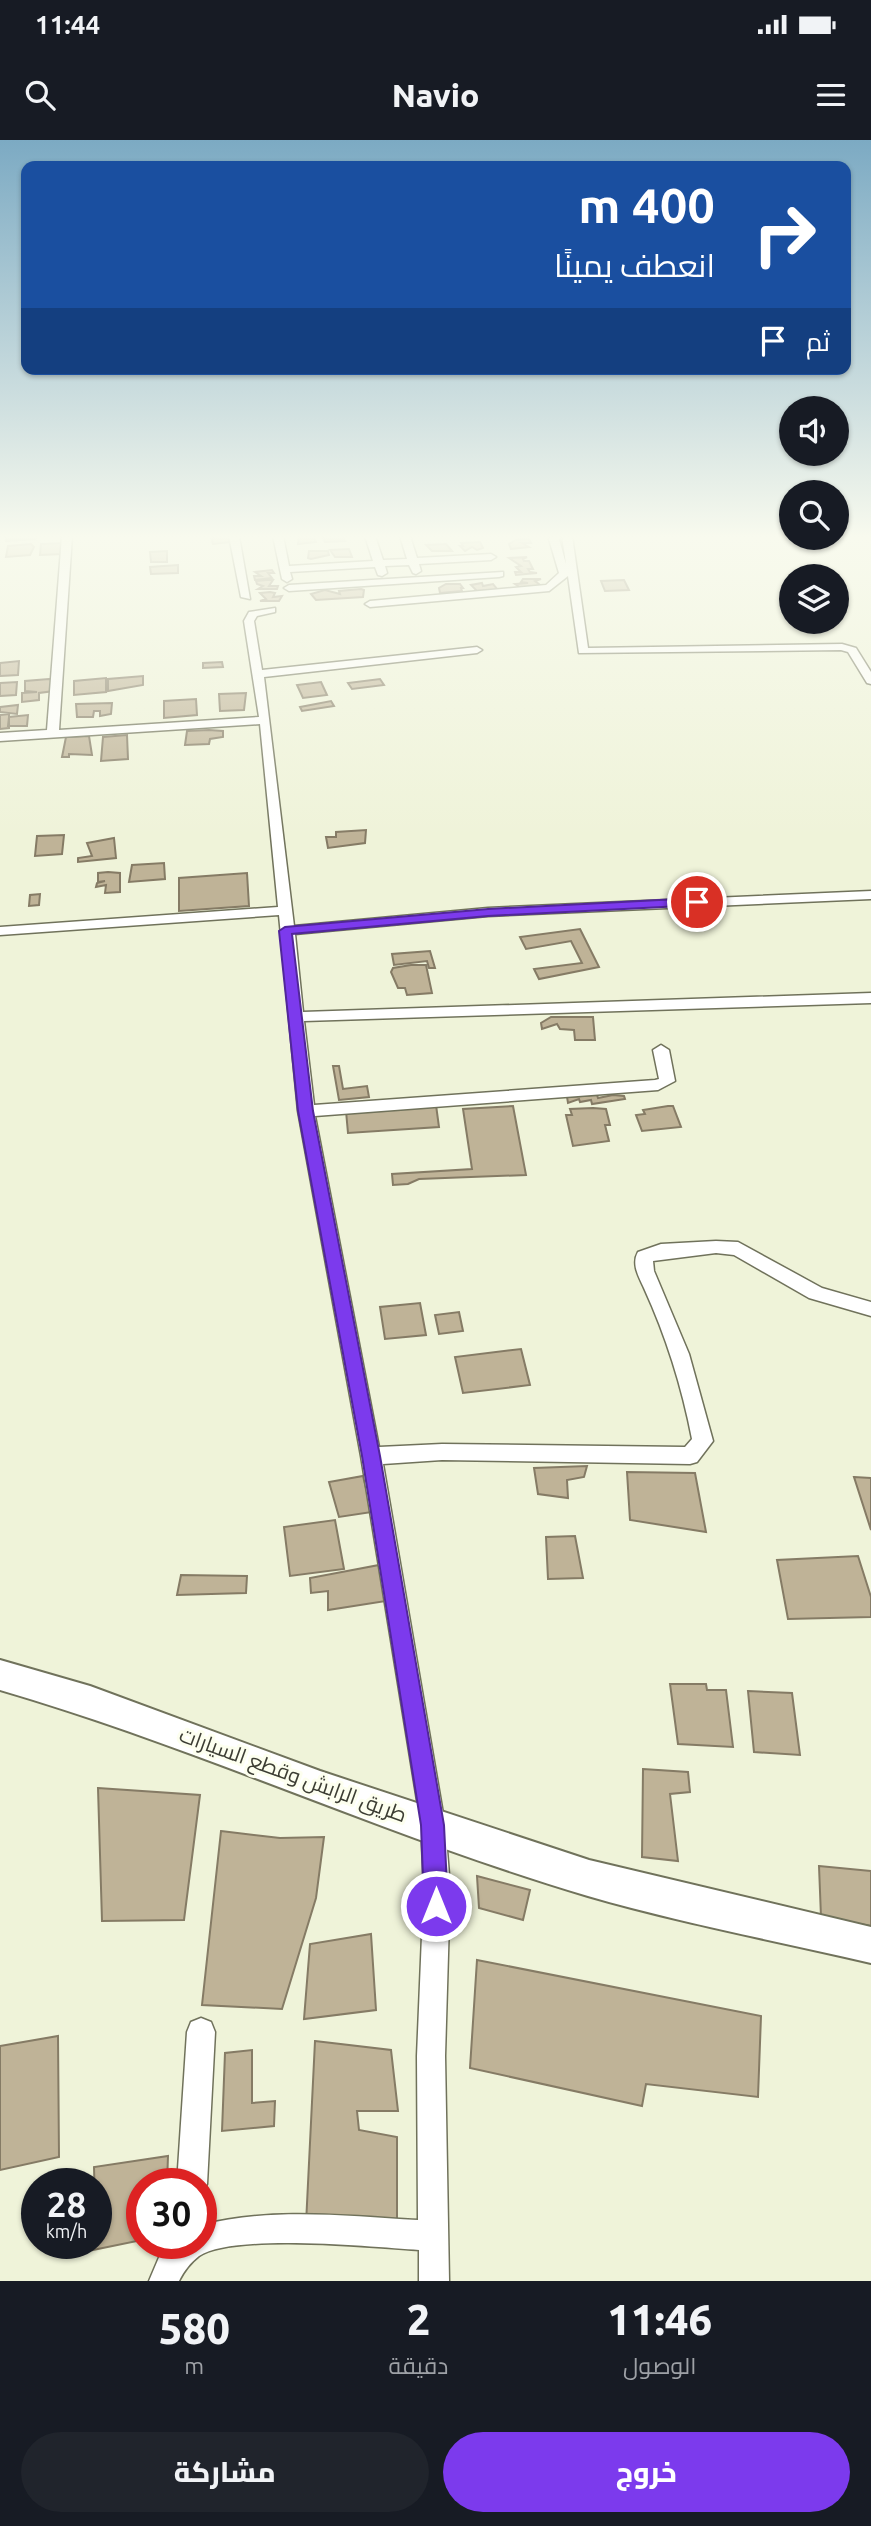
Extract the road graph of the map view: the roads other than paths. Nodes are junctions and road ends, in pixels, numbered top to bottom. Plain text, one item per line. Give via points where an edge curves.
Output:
1 (60, 636) edge
2 (252, 636) edge
3 (579, 636) edge
4 (477, 650) dead end
5 (258, 674) junction
6 (871, 681) edge
7 (265, 720) junction
8 (53, 733) junction
9 (0, 737) edge
10 (871, 895) edge
11 (283, 911) junction
12 (0, 931) edge
13 (285, 931) junction
14 (871, 998) edge
15 (294, 1017) junction
16 (661, 1049) dead end
17 (306, 1111) junction
18 (871, 1309) edge
19 (371, 1456) junction
20 (0, 1675) edge
21 (432, 1825) junction
22 (871, 1945) edge
23 (201, 2032) dead end
24 (193, 2168) edge
25 (217, 2236) edge
26 (433, 2236) junction
27 (174, 2259) edge
28 (164, 2281) edge
29 (434, 2281) edge

1 - 8 street
2 - 5 street
3 - 6 street via 583,651 842,647 852,650
4 - 5 street
5 - 7 street
7 - 8 street
7 - 11 street
8 - 9 street
10 - 13 street via 488,912
11 - 12 street
11 - 13 street
13 - 15 street
14 - 15 street
15 - 17 street
16 - 17 street via 667,1081 658,1085
17 - 19 street
18 - 19 street via 816,1293 738,1249 661,1251 644,1257 645,1271 681,1351 699,1421 703,1441 690,1456 442,1452
19 - 21 street
20 - 21 main road, طريق الرابش وقطع السيارات via 90,1701
21 - 22 main road, طريق الرابش وقطع السيارات via 589,1878
21 - 26 street via 438,1887 431,2056
23 - 24 street
25 - 26 street via 281,2230
26 - 29 street
27 - 28 street

